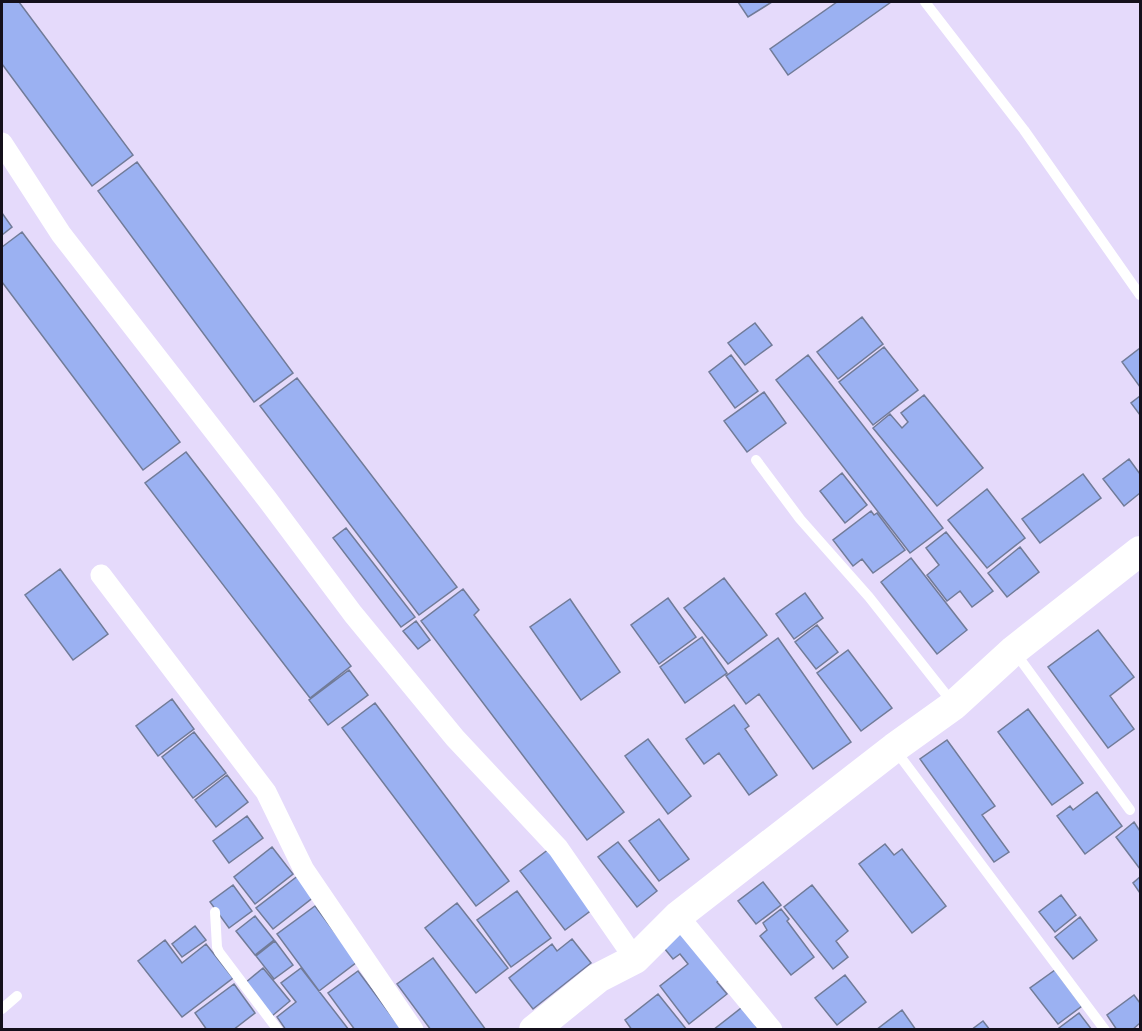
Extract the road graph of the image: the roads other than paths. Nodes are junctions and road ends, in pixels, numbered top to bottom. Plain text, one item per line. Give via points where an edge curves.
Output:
1 (925, 2) edge
2 (2, 143) edge
3 (1140, 295) edge
4 (756, 460) dead end
5 (1140, 551) edge
6 (101, 575) dead end
7 (1014, 651) junction
8 (954, 705) junction
9 (894, 748) junction
10 (1130, 810) dead end
11 (215, 912) dead end
12 (678, 916) junction
13 (635, 959) junction
14 (17, 996) dead end
15 (2, 1009) edge
16 (278, 1029) edge
17 (413, 1029) edge
18 (534, 1029) edge
19 (772, 1029) edge
20 (1105, 1029) edge

1 - 3 lane via 1024,130
2 - 13 street via 61,234 353,614 455,738 558,848
4 - 8 lane
5 - 7 street
6 - 17 street via 266,792 304,870
7 - 8 street
7 - 10 lane
8 - 9 street
9 - 12 street
9 - 20 lane
11 - 16 lane via 219,952
12 - 13 street
12 - 19 street
13 - 18 street via 598,978
14 - 15 lane

